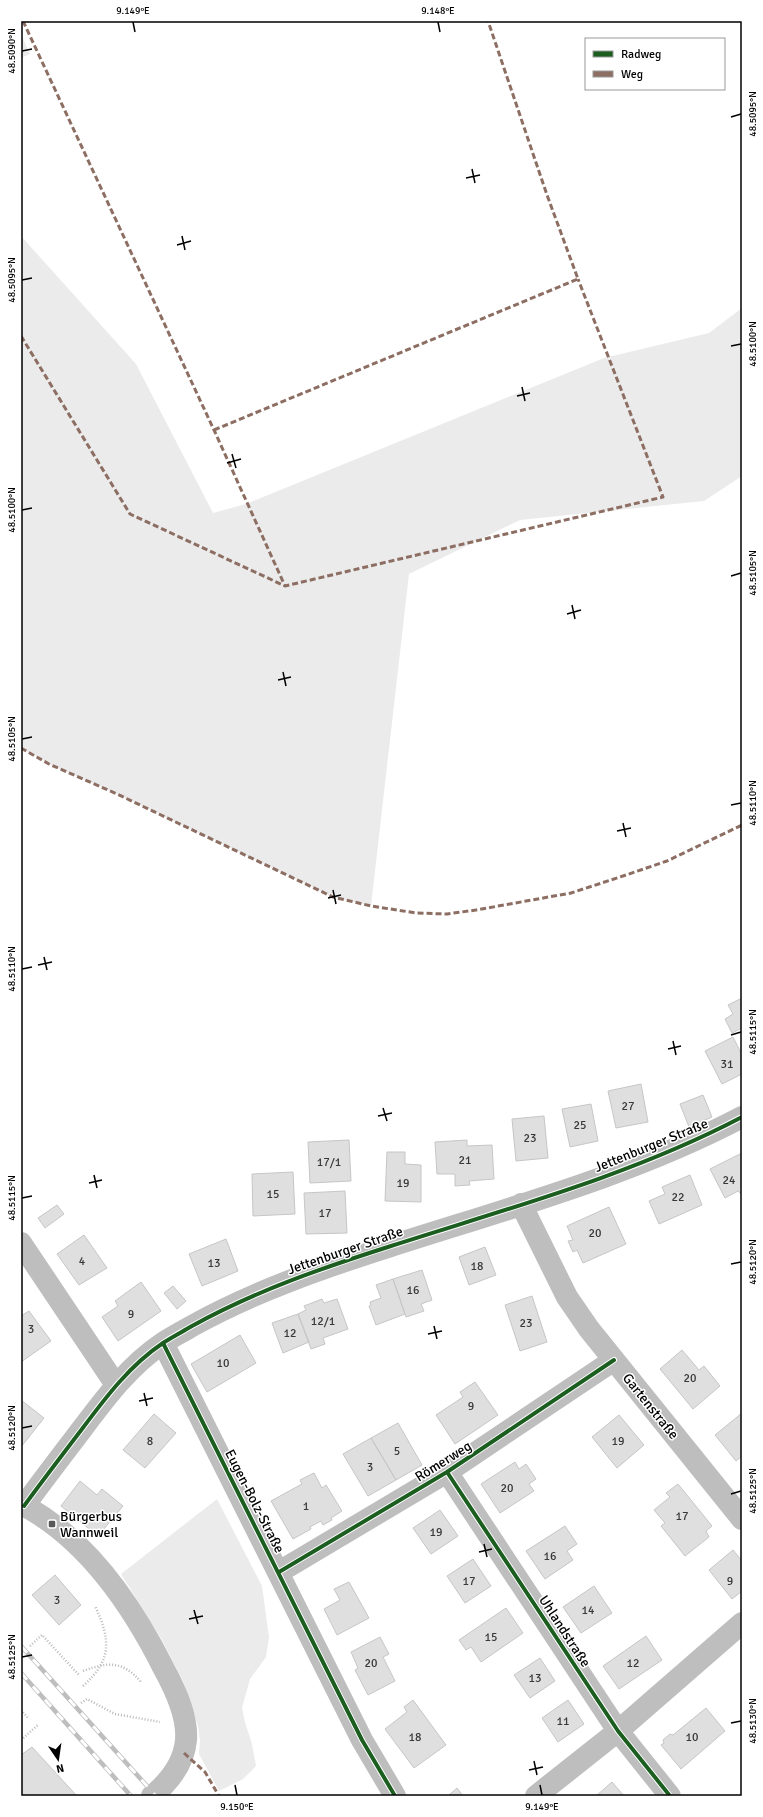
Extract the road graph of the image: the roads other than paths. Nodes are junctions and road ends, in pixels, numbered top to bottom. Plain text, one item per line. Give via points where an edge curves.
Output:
1 (742, 1117) edge
2 (521, 1204) junction
3 (21, 1243) edge
4 (163, 1343) junction
5 (614, 1360) junction
6 (116, 1385) junction
7 (447, 1472) junction
8 (22, 1505) edge
9 (742, 1519) edge
10 (278, 1572) junction
11 (742, 1624) edge
12 (618, 1731) junction
13 (153, 1795) edge
14 (395, 1796) edge
15 (536, 1796) edge
16 (670, 1796) edge

1 - 2 street, Jettenburger Straße via 640,1164
2 - 4 street, Jettenburger Straße via 277,1285 222,1310
2 - 5 street, Gartenstraße via 567,1296
3 - 6 street
4 - 6 street, Jettenburger Straße
4 - 10 street, Eugen-Bolz-Straße
5 - 7 street, Römerweg
5 - 9 street, Gartenstraße
6 - 8 street, Jettenburger Straße
7 - 10 street, Römerweg
7 - 12 street, Uhlandstraße
8 - 13 street, Jettenburger Straße via 52,1524 96,1565 136,1619 170,1680 183,1714 186,1740 184,1753 176,1770
10 - 14 street, Eugen-Bolz-Straße via 362,1740
11 - 12 street
12 - 15 street
12 - 16 street, Uhlandstraße

